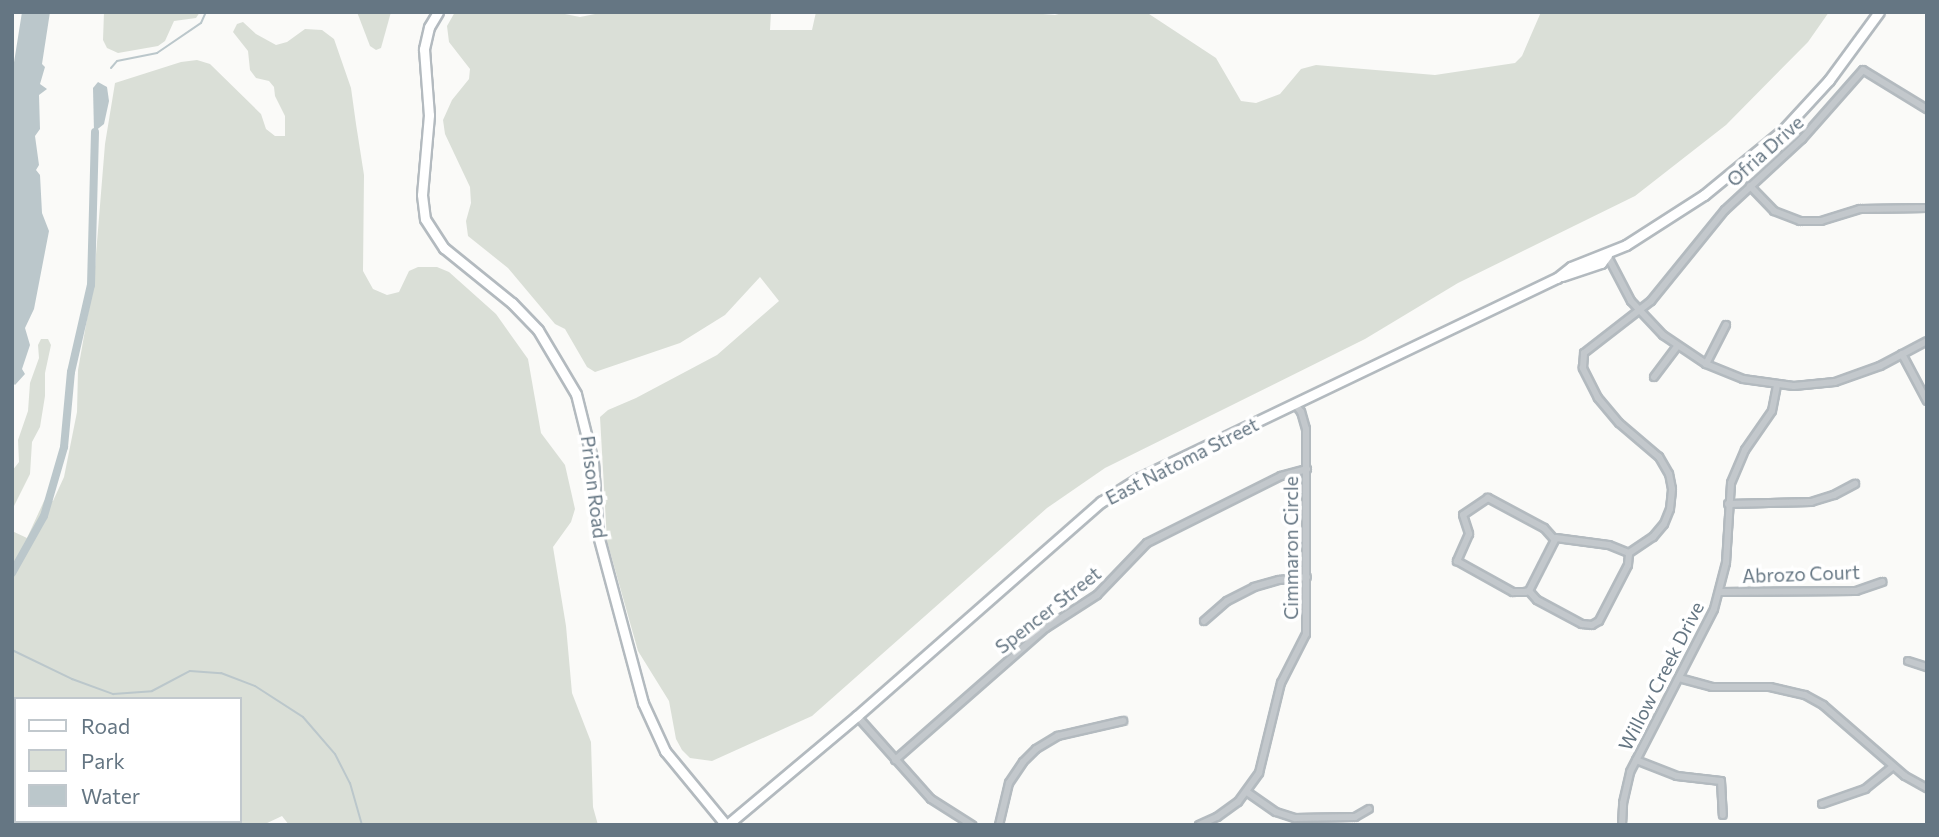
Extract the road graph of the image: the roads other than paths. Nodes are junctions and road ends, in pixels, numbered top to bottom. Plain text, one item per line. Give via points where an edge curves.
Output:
1 (438, 12) edge
2 (1880, 12) edge
3 (1927, 109) edge
4 (1750, 186) junction
5 (1927, 208) edge
6 (1607, 255) junction
7 (1639, 310) junction
8 (1726, 325) dead end
9 (1927, 341) edge
10 (1677, 346) junction
11 (1902, 354) junction
12 (1706, 364) junction
13 (1654, 377) dead end
14 (1777, 385) junction
15 (1927, 401) edge
16 (1295, 404) junction
17 (1307, 469) junction
18 (1855, 484) dead end
19 (1728, 505) junction
20 (1554, 539) junction
21 (1629, 553) junction
22 (1307, 577) junction
23 (1882, 582) dead end
24 (1529, 591) junction
25 (1720, 592) junction
26 (1204, 621) dead end
27 (1908, 661) dead end
28 (1927, 667) edge
29 (1679, 678) junction
30 (857, 716) junction
31 (1123, 721) dead end
32 (895, 760) junction
33 (1636, 760) junction
34 (1893, 766) junction
35 (1927, 788) edge
36 (1247, 792) junction
37 (1822, 804) dead end
38 (1369, 808) dead end
39 (1723, 815) dead end
40 (727, 825) edge
41 (972, 825) edge
42 (999, 825) edge
43 (1199, 825) edge
44 (1622, 825) edge

1 - 40 main road, Prison Road via 424,50 429,115 422,195 425,219 443,248 538,330 576,394 593,462 598,535 643,703 665,751
2 - 6 main road, East Natoma Street via 1829,80 1757,153 1695,201
3 - 4 street, Ofria Drive via 1863,70 1819,122
4 - 5 street via 1774,211 1807,222 1860,209
4 - 7 street, Ofria Drive
6 - 7 street
6 - 16 main road, East Natoma Street via 1596,256
7 - 10 street
7 - 21 street, Ofria Drive via 1582,358 1603,404 1659,457 1671,482 1664,524
8 - 12 street
9 - 11 street
10 - 12 street
10 - 13 street
11 - 14 street via 1848,379
11 - 15 street
12 - 14 street via 1743,379
14 - 19 street, Willow Creek Drive via 1772,411 1735,472
16 - 17 street, Cimmaron Circle via 1304,421
16 - 30 main road, East Natoma Street via 1139,478 1101,502
17 - 22 street, Cimmaron Circle
17 - 32 street, Spencer Street via 1281,477 1147,543 1097,595 1046,628
18 - 19 street via 1811,502
19 - 25 street, Willow Creek Drive
20 - 21 street via 1609,545
20 - 24 street
20 - 24 street via 1544,528 1488,498 1462,515 1469,534 1457,561 1513,592
21 - 24 street via 1628,565 1599,621 1592,625 1537,600
22 - 26 street via 1254,587 1227,601
22 - 36 street, Cimmaron Circle via 1306,634 1281,683 1262,764
23 - 25 street, Abrozo Court via 1856,591
25 - 29 street, Willow Creek Drive
27 - 28 street
29 - 33 street, Willow Creek Drive
29 - 34 street via 1712,687 1770,687 1805,695
30 - 32 street
30 - 40 main road, East Natoma Street
31 - 42 street via 1058,736 1037,749 1009,783
32 - 41 street via 931,799
33 - 39 street via 1677,776 1721,781
33 - 44 street, Willow Creek Drive via 1625,790
34 - 35 street
34 - 37 street via 1866,789
36 - 38 street via 1276,812 1295,818 1355,817
36 - 43 street, Cimmaron Circle via 1226,812

